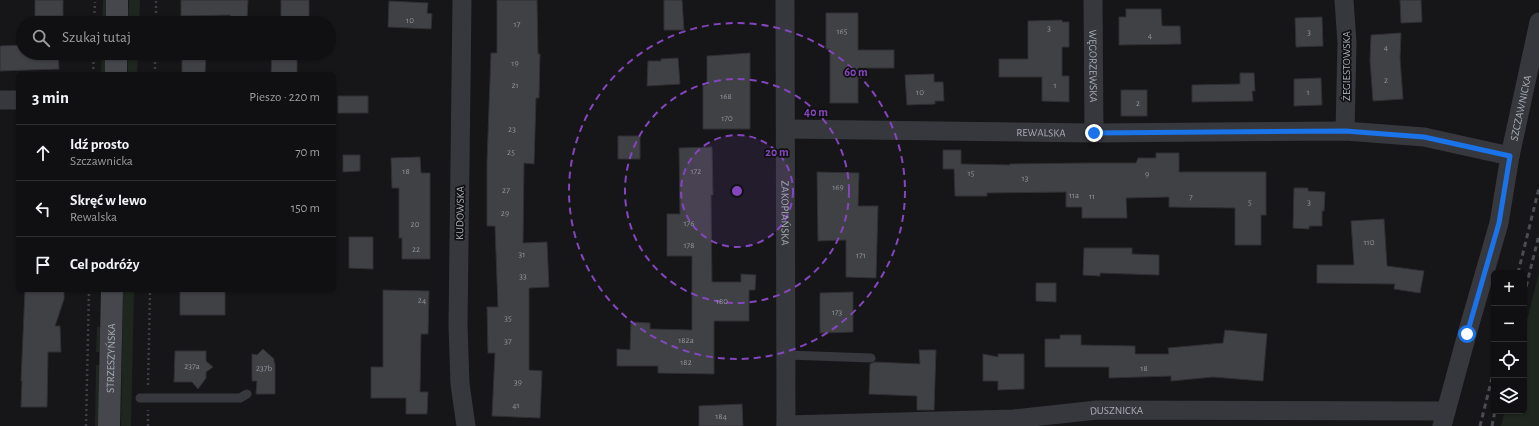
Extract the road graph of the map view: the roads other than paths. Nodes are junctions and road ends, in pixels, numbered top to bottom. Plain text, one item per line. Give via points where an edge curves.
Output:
1 (117, 0) edge
2 (462, 0) edge
3 (785, 0) edge
4 (1093, 0) edge
5 (1344, 0) edge
6 (117, 16) edge
7 (1539, 22) edge
8 (116, 60) edge
9 (116, 72) edge
10 (0, 100) edge
11 (16, 100) edge
12 (786, 129) junction
13 (1345, 131) junction
14 (1094, 133) junction
15 (1510, 156) junction
16 (112, 292) edge
17 (787, 355) junction
18 (871, 358) dead end
19 (247, 394) dead end
20 (144, 398) road end
21 (1097, 418) edge
22 (1444, 418) edge
23 (786, 425) edge
24 (110, 426) edge
25 (466, 426) edge

1 - 6 street
2 - 25 street, KUDOWSKA via 458,325 460,384
3 - 12 street, ZAKOPIAŃSKA
4 - 14 street, WĘGORZEWSKA
5 - 13 street, ŻEGIESTOWSKA via 1348,43
7 - 15 street, SZCZAWNICKA
8 - 9 street
10 - 11 street
12 - 14 street, REWALSKA
12 - 17 street, ZAKOPIAŃSKA
13 - 14 street, REWALSKA
13 - 15 street, REWALSKA via 1424,137
15 - 22 street, SZCZAWNICKA via 1499,223
16 - 24 street, STRZESZYŃSKA
17 - 18 lane
17 - 23 street, ZAKOPIAŃSKA
19 - 20 lane via 240,398
21 - 22 street, DUSZNICKA
21 - 23 street, DUSZNICKA

